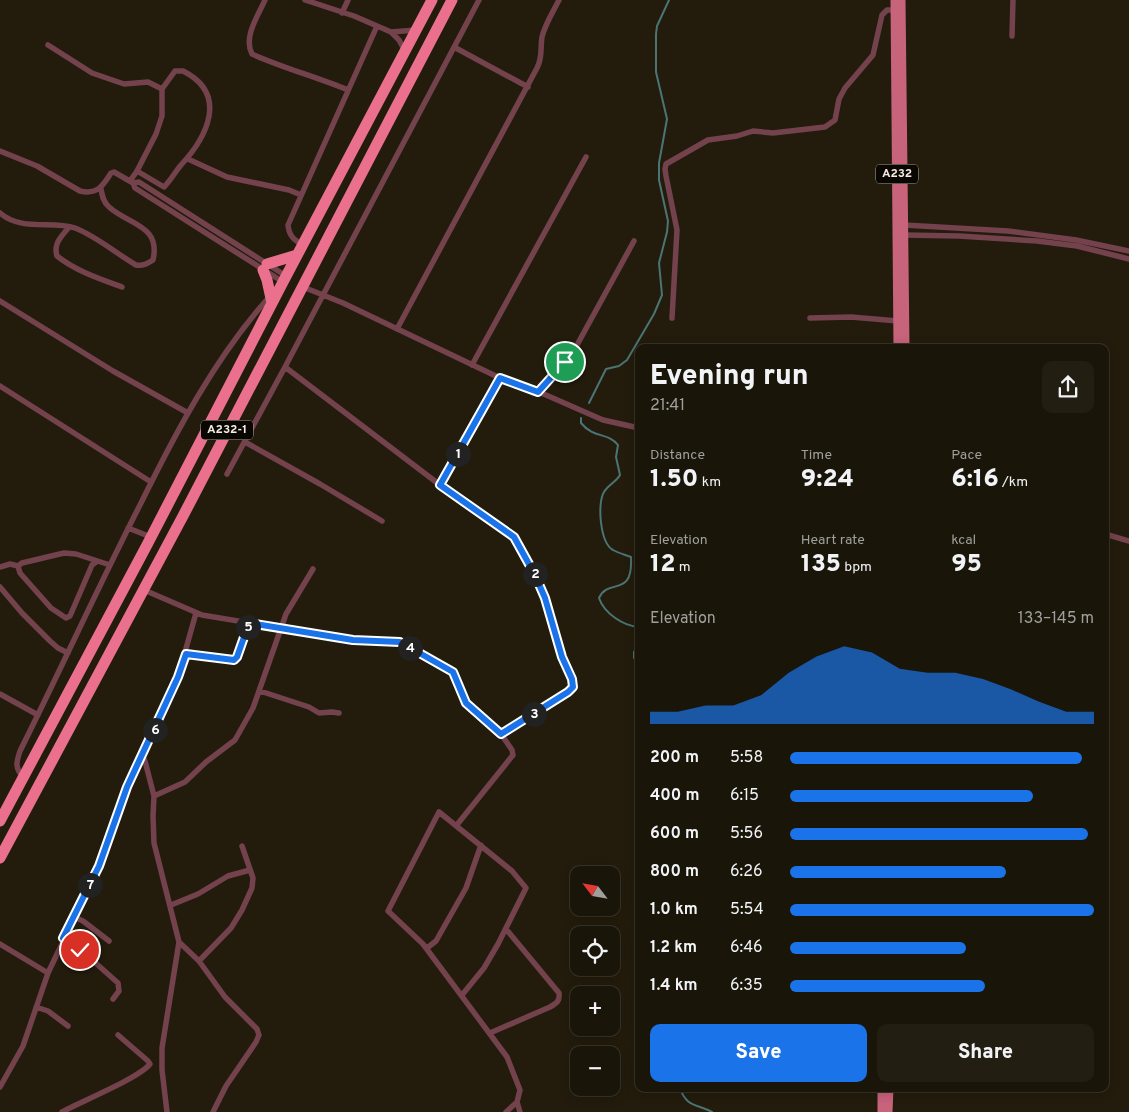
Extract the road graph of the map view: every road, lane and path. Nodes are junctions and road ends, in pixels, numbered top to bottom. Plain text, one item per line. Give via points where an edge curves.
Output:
1 (265, 0) edge
2 (305, 0) edge
3 (348, 0) edge
4 (432, 0) edge
5 (452, 0) edge
6 (479, 0) edge
7 (559, 0) edge
8 (895, 0) edge
9 (901, 0) edge
10 (1013, 0) edge
11 (895, 10) junction
12 (342, 12) junction
13 (377, 26) junction
14 (416, 30) junction
15 (391, 32) junction
16 (1012, 36) dead end
17 (48, 45) dead end
18 (454, 47) junction
19 (405, 52) junction
20 (528, 87) junction
21 (162, 89) junction
22 (348, 90) junction
23 (0, 151) edge
24 (586, 158) dead end
25 (188, 159) junction
26 (137, 171) junction
27 (132, 182) junction
28 (101, 189) junction
29 (301, 195) junction
30 (0, 213) edge
31 (904, 225) junction
32 (69, 227) junction
33 (904, 235) junction
34 (634, 241) dead end
35 (300, 250) junction
36 (1129, 252) edge
37 (1129, 259) edge
38 (265, 267) junction
39 (284, 279) junction
40 (122, 287) dead end
41 (303, 287) junction
42 (323, 295) junction
43 (271, 299) junction
44 (0, 301) edge
45 (672, 318) dead end
46 (810, 318) dead end
47 (898, 321) junction
48 (397, 329) junction
49 (898, 344) edge
50 (905, 344) edge
51 (472, 365) junction
52 (285, 367) junction
53 (500, 378) junction
54 (0, 386) edge
55 (538, 392) junction
56 (188, 413) junction
57 (635, 427) edge
58 (245, 442) junction
59 (227, 474) dead end
60 (151, 482) junction
61 (440, 485) junction
62 (382, 521) dead end
63 (128, 528) junction
64 (1109, 535) edge
65 (151, 537) junction
66 (1129, 541) edge
67 (96, 562) junction
68 (18, 566) junction
69 (110, 566) junction
70 (0, 567) edge
71 (313, 569) dead end
72 (0, 587) edge
73 (143, 590) junction
74 (196, 613) junction
75 (249, 623) junction
76 (280, 628) junction
77 (68, 652) junction
78 (186, 654) junction
79 (260, 690) junction
80 (1, 697) edge
81 (339, 713) dead end
82 (38, 715) junction
83 (501, 734) junction
84 (142, 755) junction
85 (23, 777) junction
86 (154, 796) junction
87 (0, 821) edge
88 (456, 826) junction
89 (481, 845) junction
90 (242, 846) dead end
91 (0, 858) edge
92 (250, 870) junction
93 (171, 905) junction
94 (74, 917) junction
95 (506, 929) junction
96 (63, 938) junction
97 (109, 941) dead end
98 (179, 942) junction
99 (0, 944) edge
100 (427, 948) junction
101 (198, 961) junction
102 (48, 973) junction
103 (462, 995) junction
104 (113, 1000) dead end
105 (36, 1007) junction
106 (68, 1026) dead end
107 (490, 1033) junction
108 (118, 1035) dead end
109 (0, 1087) edge
110 (882, 1092) edge
111 (889, 1092) edge
112 (517, 1102) junction
113 (62, 1112) edge
114 (167, 1112) edge
115 (213, 1112) edge
116 (506, 1112) edge
117 (520, 1112) edge
118 (882, 1112) edge
119 (888, 1112) edge

1 - 22 street via 251,32 248,47 252,54
2 - 12 street
3 - 12 street
4 - 14 highway, A232-1
5 - 41 highway, A232-1
6 - 18 street
7 - 20 street via 545,25 542,59
8 - 11 main road, A232
9 - 31 main road, A232
10 - 16 street
11 - 45 street via 882,14 873,55 845,88 835,120 825,127 774,133 754,131 708,140 666,164 677,230
11 - 47 main road, A232
12 - 13 street
13 - 15 street
13 - 22 street
14 - 15 street
14 - 19 highway, A232-1
15 - 19 street
17 - 21 street via 92,73 124,84 148,82
18 - 20 street
18 - 42 street
19 - 35 highway, A232-1
20 - 48 street
21 - 25 street via 175,71 183,71 198,82 208,98 211,112 206,129
21 - 26 street via 160,124
22 - 29 street
23 - 28 street via 37,166 80,191
24 - 51 street
25 - 26 street via 164,187
25 - 29 street via 228,177
26 - 27 street
27 - 28 street via 114,172
27 - 38 street via 135,188
28 - 32 street via 108,206 144,229 153,239 156,250 153,260 136,265 83,232
29 - 35 street via 288,226
30 - 32 street via 17,222
31 - 33 main road, A232
31 - 36 street via 1008,231 1076,240
32 - 40 street via 58,240 58,256 94,277
33 - 37 street via 1045,242
33 - 50 main road, A232
34 - 55 street via 577,345
35 - 38 highway
35 - 39 highway, A232-1
38 - 39 street
38 - 43 highway
39 - 43 highway, A232-1
41 - 42 street
41 - 73 highway, A232-1
42 - 48 street
42 - 52 street
43 - 56 street via 238,334
43 - 65 highway, A232-1
44 - 56 street
46 - 47 street
47 - 49 main road, A232
48 - 51 street
51 - 53 street
52 - 58 street
52 - 61 street
53 - 55 street
53 - 61 street
54 - 60 street
55 - 57 street via 603,420
56 - 60 street
58 - 59 street
58 - 62 street
60 - 63 street
61 - 83 street via 514,537 542,591 572,679 573,687 568,692
63 - 65 street
63 - 69 street
64 - 66 street
65 - 85 highway, A232-1
67 - 68 street via 64,553
67 - 68 street via 70,616 66,618 51,608 20,573
67 - 69 street
68 - 70 street
69 - 77 street
71 - 76 street
72 - 77 street via 54,644
73 - 74 street
73 - 91 highway, A232-1
74 - 75 street
74 - 78 street
75 - 76 street
75 - 78 street via 234,660
76 - 79 street
76 - 83 street via 353,640 400,642 453,672 466,703
77 - 82 street
78 - 84 street
79 - 81 street via 319,713
79 - 86 street via 235,740 184,782
80 - 82 street
82 - 85 street via 16,764
83 - 88 street via 513,755
84 - 86 street
84 - 94 street via 105,852
85 - 87 highway, A232-1
86 - 93 street via 154,843
88 - 89 street
88 - 100 street via 439,812 389,908 389,913
89 - 95 street via 512,871 526,888
89 - 100 street via 466,888 436,941
90 - 92 street
92 - 93 street via 228,876
92 - 101 street via 254,878 252,888 242,910 230,928
93 - 98 street
94 - 96 street
94 - 97 street
95 - 103 street via 484,968
95 - 107 street via 559,993 560,999 550,1008
96 - 102 street
96 - 104 street via 118,983 120,991
98 - 101 street
98 - 114 street via 162,1048
99 - 102 street
100 - 103 street
101 - 115 street via 259,1035
102 - 105 street
103 - 107 street
105 - 106 street via 48,1011
105 - 109 street via 23,1046
107 - 112 street via 507,1057 516,1078 520,1090
108 - 113 street via 150,1064 134,1076
110 - 118 main road
111 - 119 main road
112 - 116 street
112 - 117 street

